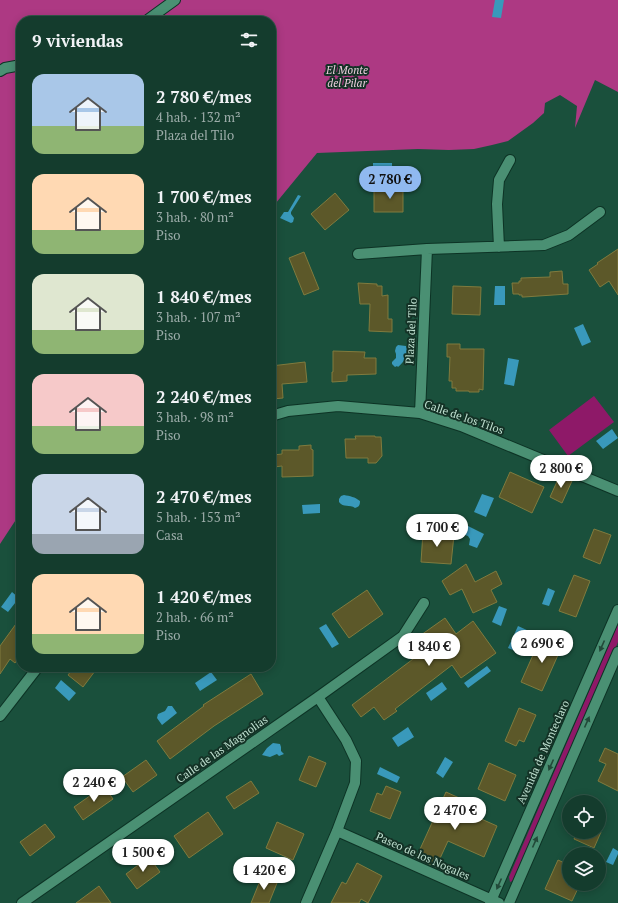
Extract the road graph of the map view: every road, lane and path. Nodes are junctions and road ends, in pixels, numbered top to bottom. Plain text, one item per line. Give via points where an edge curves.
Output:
1 (174, 0) edge
2 (153, 16) edge
3 (16, 66) edge
4 (0, 71) edge
5 (510, 160) dead end
6 (600, 212) dead end
7 (499, 247) junction
8 (427, 249) junction
9 (358, 254) dead end
10 (420, 414) junction
11 (276, 415) edge
12 (618, 491) edge
13 (424, 603) dead end
14 (618, 610) edge
15 (618, 652) edge
16 (34, 672) edge
17 (318, 697) junction
18 (0, 716) edge
19 (337, 831) junction
20 (494, 902) edge
21 (22, 903) edge
22 (306, 903) edge
23 (508, 903) edge

1 - 2 street
3 - 4 street
5 - 7 street via 499,180
6 - 7 street via 570,234 544,245
7 - 8 street
8 - 9 street
8 - 10 street, Plaza del Tilo
10 - 11 street, Calle de los Tilos via 338,406
10 - 12 street, Calle de los Tilos via 461,426
13 - 17 street, Calle de las Magnolias via 403,636
14 -> 20 street, Avenida de Monteclaro
23 -> 15 street
16 - 18 street
17 - 19 street via 346,740 356,761 355,783
17 - 21 street, Calle de las Magnolias
19 - 20 street, Paseo de los Nogales
19 - 22 street

